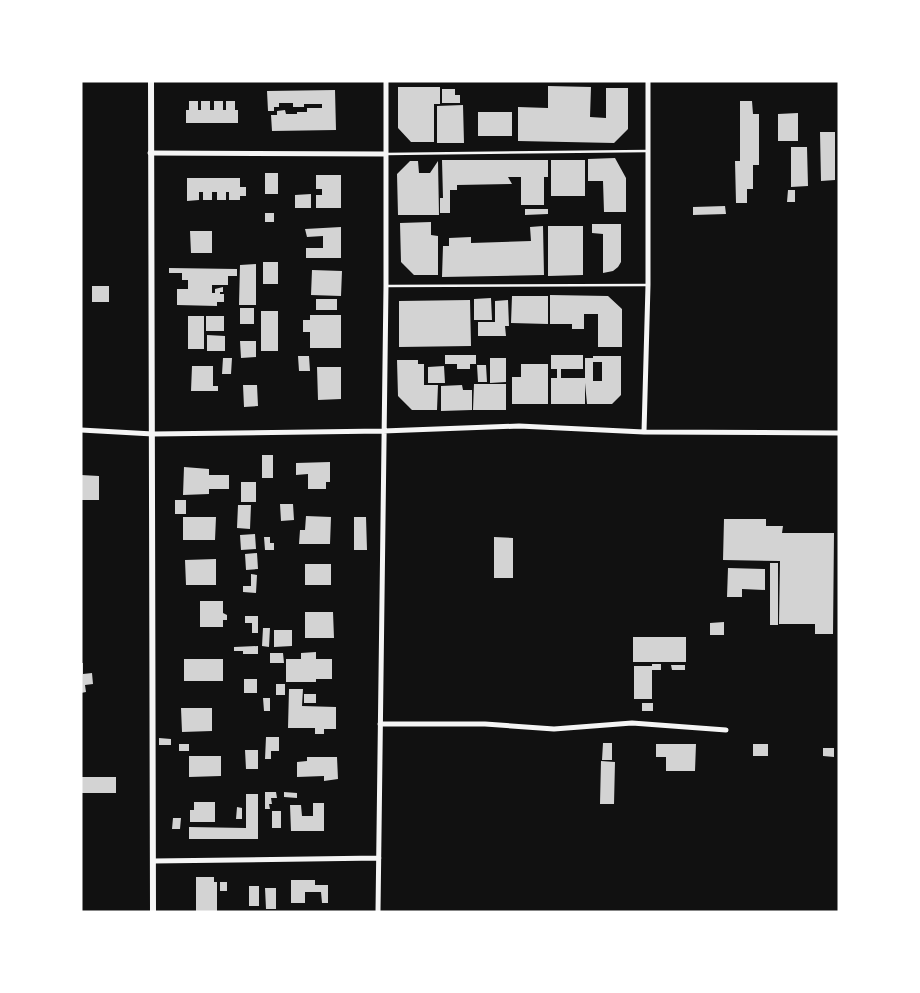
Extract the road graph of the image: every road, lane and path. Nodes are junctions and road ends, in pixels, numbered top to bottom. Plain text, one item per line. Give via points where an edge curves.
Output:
1 (151, 81) edge
2 (386, 81) edge
3 (648, 81) edge
4 (648, 151) junction
5 (150, 152) junction
6 (385, 154) junction
7 (648, 285) junction
8 (386, 286) junction
9 (81, 430) edge
10 (383, 431) junction
11 (644, 432) junction
12 (839, 433) edge
13 (153, 434) junction
14 (380, 724) junction
15 (726, 730) dead end
16 (379, 858) junction
17 (153, 861) junction
18 (153, 912) edge
19 (378, 912) edge

1 - 5 street
2 - 6 street
3 - 4 street
4 - 6 lane
4 - 7 street
5 - 6 street
5 - 13 street
6 - 8 street
7 - 8 lane
7 - 11 street
8 - 10 street
9 - 13 street
10 - 11 street via 519,426
10 - 13 street
10 - 14 street
11 - 12 street
13 - 17 street
14 - 15 street via 485,724 554,729 632,723
14 - 16 street
16 - 17 street
16 - 19 street
17 - 18 street

